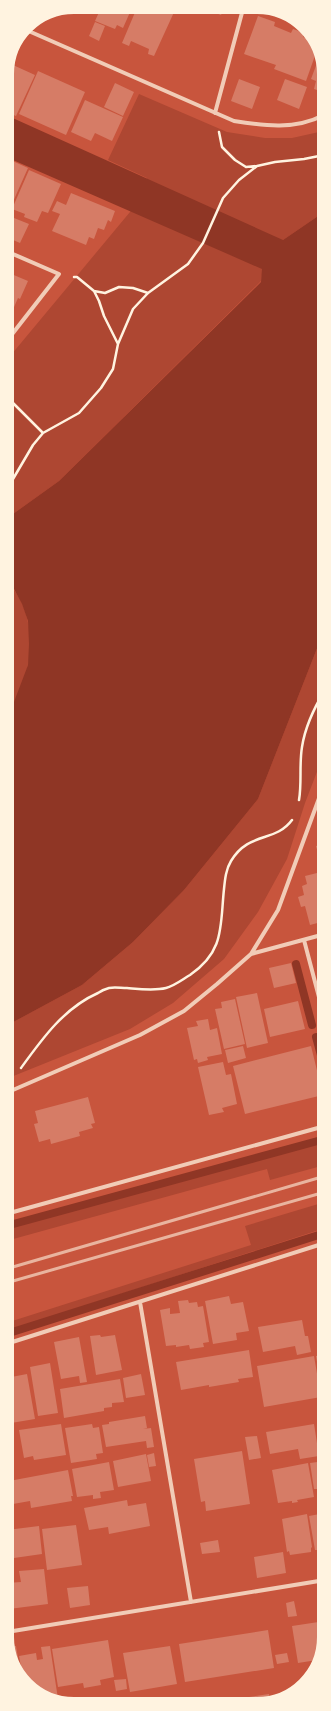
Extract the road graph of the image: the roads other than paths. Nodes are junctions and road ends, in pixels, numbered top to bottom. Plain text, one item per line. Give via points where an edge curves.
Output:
1 (242, 13) edge
2 (30, 33) edge
3 (215, 113) junction
4 (318, 118) edge
5 (13, 254) edge
6 (13, 333) edge
7 (318, 801) edge
8 (318, 936) edge
9 (304, 940) junction
10 (251, 954) junction
11 (318, 993) edge
12 (13, 1090) edge
13 (318, 1128) edge
14 (13, 1212) edge
15 (318, 1245) edge
16 (140, 1302) junction
17 (13, 1342) edge
18 (318, 1581) edge
19 (191, 1602) junction
20 (13, 1631) edge

1 - 3 street
2 - 3 street
3 - 4 street via 234,121 265,126 290,126
5 - 6 street via 59,274
7 - 10 street via 278,910
8 - 9 street
9 - 10 street
9 - 11 street
10 - 12 street via 184,1011 140,1035
13 - 14 street
15 - 16 street
16 - 17 street
16 - 19 street
18 - 19 street
19 - 20 street

